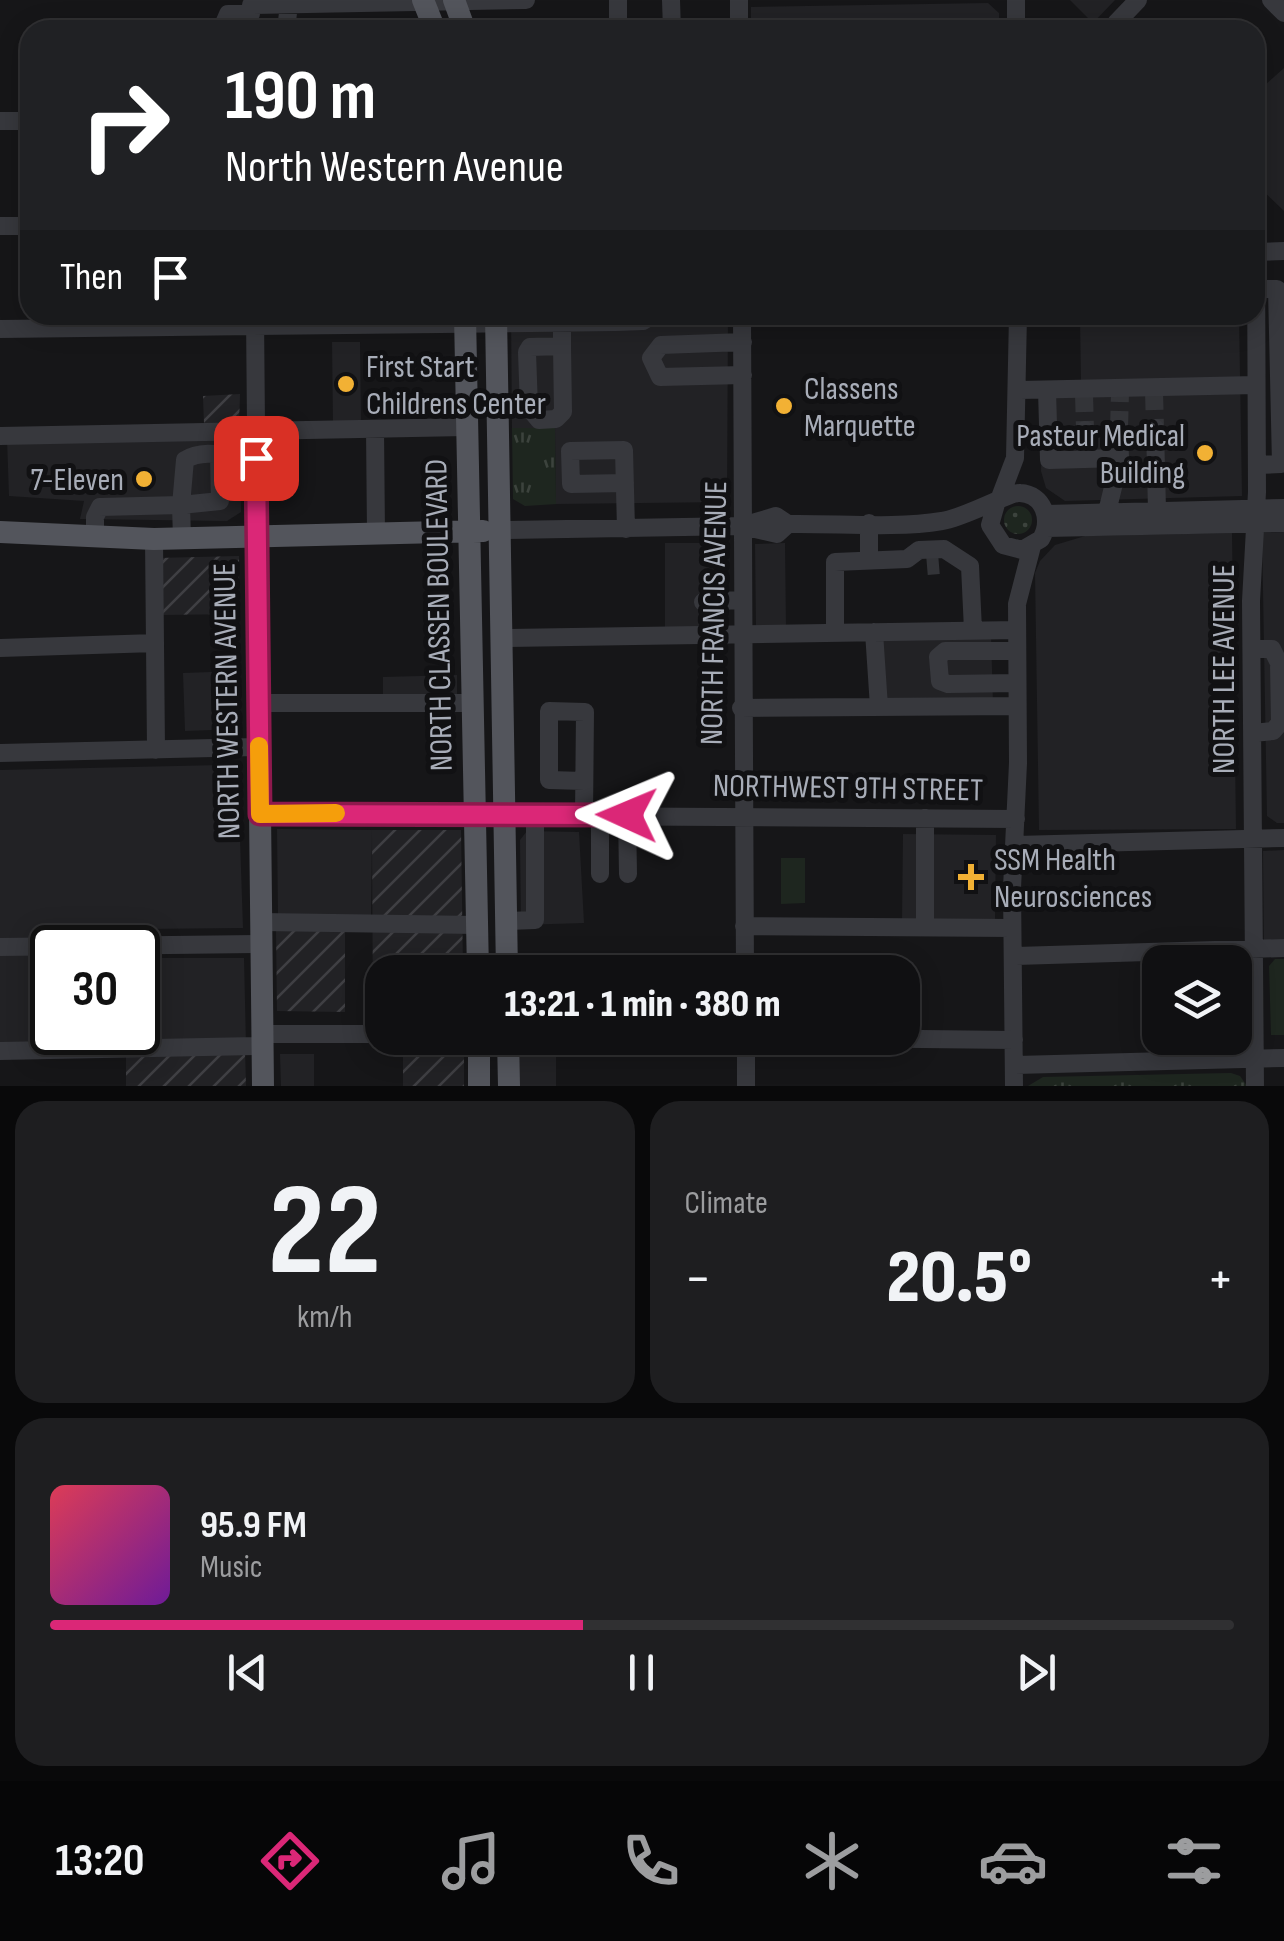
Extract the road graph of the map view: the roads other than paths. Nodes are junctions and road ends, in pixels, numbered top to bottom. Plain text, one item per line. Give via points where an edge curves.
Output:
1 (499, 0) edge
2 (526, 0) edge
3 (1138, 0) edge
4 (1270, 0) edge
5 (423, 1) edge
6 (454, 1) edge
7 (289, 4) junction
8 (228, 7) edge
9 (251, 12) edge
10 (1284, 13) edge
11 (287, 20) edge
12 (1120, 20) edge
13 (1265, 290) edge
14 (113, 325) edge
15 (254, 325) edge
16 (464, 325) edge
17 (496, 325) edge
18 (562, 325) edge
19 (742, 325) edge
20 (1018, 325) edge
21 (1256, 325) edge
22 (0, 329) edge
23 (742, 342) junction
24 (562, 346) junction
25 (1019, 367) junction
26 (743, 374) junction
27 (1256, 385) junction
28 (1020, 390) junction
29 (1048, 390) junction
30 (466, 428) junction
31 (1155, 428) tunnel mouth
32 (375, 429) junction
33 (1120, 429) tunnel mouth
34 (1085, 430) tunnel mouth
35 (255, 432) junction
36 (0, 436) edge
37 (219, 454) junction
38 (256, 458) junction
39 (1086, 459) junction
40 (1283, 464) edge
41 (1257, 465) junction
42 (1116, 475) dead end
43 (624, 483) dead end
44 (998, 502) junction
45 (181, 506) junction
46 (1284, 508) edge
47 (1157, 510) junction
48 (1107, 512) junction
49 (1042, 513) junction
50 (1254, 516) junction
51 (942, 521) junction
52 (869, 523) junction
53 (1284, 523) edge
54 (742, 526) junction
55 (626, 529) junction
56 (501, 530) junction
57 (0, 532) edge
58 (467, 532) junction
59 (376, 534) junction
60 (256, 537) junction
61 (95, 538) junction
62 (154, 539) junction
63 (182, 539) junction
64 (998, 540) junction
65 (1032, 546) junction
66 (958, 557) junction
67 (869, 560) junction
68 (926, 563) junction
69 (740, 600) junction
70 (703, 602) dead end
71 (1017, 604) junction
72 (973, 630) junction
73 (1017, 630) junction
74 (874, 632) junction
75 (835, 633) junction
76 (740, 634) junction
77 (503, 638) junction
78 (155, 643) junction
79 (0, 648) edge
80 (1252, 649) junction
81 (1017, 651) junction
82 (1017, 683) junction
83 (258, 702) junction
84 (472, 703) junction
85 (1017, 706) junction
86 (879, 707) junction
87 (741, 708) junction
88 (1254, 733) junction
89 (259, 747) junction
90 (156, 750) junction
91 (0, 754) edge
92 (584, 781) dead end
93 (260, 814) junction
94 (476, 814) junction
95 (505, 814) junction
96 (535, 814) junction
97 (592, 815) junction
98 (627, 815) junction
99 (742, 816) junction
100 (925, 818) junction
101 (1016, 818) junction
102 (1284, 838) edge
103 (1253, 839) junction
104 (1014, 845) junction
105 (600, 874) dead end
106 (628, 874) dead end
107 (506, 921) junction
108 (477, 925) junction
109 (744, 926) junction
110 (925, 927) junction
111 (1012, 928) junction
112 (261, 933) junction
113 (0, 948) edge
114 (1284, 948) edge
115 (1254, 949) junction
116 (478, 955) edge
117 (507, 955) edge
118 (744, 955) edge
119 (1013, 956) junction
120 (365, 1035) edge
121 (920, 1039) edge
122 (262, 1040) junction
123 (1014, 1040) junction
124 (0, 1051) edge
125 (478, 1055) edge
126 (513, 1055) edge
127 (746, 1055) edge
128 (1284, 1058) edge
129 (1255, 1060) junction
130 (1014, 1064) junction
131 (263, 1086) edge
132 (479, 1086) edge
133 (509, 1086) edge
134 (746, 1086) edge
135 (1014, 1086) edge
136 (1255, 1086) edge

1 - 2 street
1 - 6 street
3 - 12 street
4 - 10 street
5 - 6 street
5 - 7 street
7 - 9 street
7 - 11 street
8 - 9 street
13 - 40 street via 1277,289
14 - 22 street
15 - 35 street, NORTH WESTERN AVENUE
16 - 30 main road, NORTH CLASSEN BOULEVARD
17 - 56 main road, NORTH CLASSEN BOULEVARD
18 - 24 street
19 - 23 street, NORTH FRANCIS AVENUE
20 - 25 street
21 - 27 street, NORTH LEE AVENUE
23 - 26 street, NORTH FRANCIS AVENUE
23 - 26 street via 661,345 651,358 660,377
24 - 24 street via 530,347 530,408 539,420 564,412
25 - 28 street
25 - 44 street via 1014,468
26 - 54 street, NORTH FRANCIS AVENUE
27 - 29 street
27 - 41 street, NORTH LEE AVENUE
28 - 29 street
28 - 49 street via 1025,468
29 - 39 street via 1048,460
30 - 32 street
30 - 58 main road, NORTH CLASSEN BOULEVARD
31 - 47 street
32 - 35 street
32 - 59 street
33 - 39 street via 1120,458
34 - 39 street
35 - 36 street
35 - 38 street, NORTH WESTERN AVENUE
37 - 38 street
37 - 45 street via 185,460
37 - 45 street via 220,501
38 - 60 street, NORTH WESTERN AVENUE
40 - 41 street
41 - 50 street, NORTH LEE AVENUE
42 - 48 street
43 - 55 street
44 - 49 street via 1018,493
44 - 51 street
44 - 64 street via 990,519
45 - 61 street via 100,507
45 - 63 street
46 - 50 street
47 - 48 street
47 - 50 street
48 - 49 street
49 - 50 street
49 - 65 street
50 - 53 street
50 - 80 street, NORTH LEE AVENUE
51 - 52 street
51 - 64 street
52 - 54 street via 788,524 776,516
52 - 67 street
54 - 55 street
54 - 69 street, NORTH FRANCIS AVENUE
55 - 56 street
56 - 58 main road
56 - 77 main road, NORTH CLASSEN BOULEVARD
57 - 61 main road
58 - 59 main road
58 - 84 main road, NORTH CLASSEN BOULEVARD
59 - 60 main road
60 - 63 main road
60 - 83 main road, NORTH WESTERN AVENUE
61 - 62 main road
62 - 63 main road
62 - 78 street
64 - 65 street via 1016,550
64 - 71 street
65 - 71 street
66 - 68 street
66 - 68 street via 944,549 919,550
66 - 72 street via 972,573
67 - 68 street
67 - 75 street via 835,562
69 - 70 street
69 - 76 street, NORTH FRANCIS AVENUE
71 - 73 street
72 - 73 street
72 - 74 street
73 - 81 street
74 - 75 street
74 - 86 street
75 - 76 street
76 - 77 street
76 - 87 street, NORTH FRANCIS AVENUE
77 - 95 main road, NORTH CLASSEN BOULEVARD
78 - 79 street
78 - 90 street
80 - 88 street, NORTH LEE AVENUE
80 - 88 street via 1272,649 1279,664 1280,723
81 - 82 street
81 - 82 street via 938,657 940,681 948,684
82 - 85 street
83 - 84 street
83 - 89 main road, NORTH WESTERN AVENUE
84 - 94 main road, NORTH CLASSEN BOULEVARD
85 - 86 street
85 - 101 street
86 - 87 street
87 - 99 street, NORTH FRANCIS AVENUE
88 - 103 street, NORTH LEE AVENUE
89 - 90 street
89 - 93 main road, NORTH WESTERN AVENUE
90 - 91 street
92 - 97 street
93 - 94 street, NORTHWEST 9TH STREET
93 - 112 main road, NORTH WESTERN AVENUE
94 - 95 street, NORTHWEST 9TH STREET
94 - 108 main road, NORTH CLASSEN BOULEVARD
95 - 96 street, NORTHWEST 9TH STREET
95 - 107 main road, NORTH CLASSEN BOULEVARD
96 - 97 street, NORTHWEST 9TH STREET
96 - 107 street via 536,920
97 - 98 street, NORTHWEST 9TH STREET
97 - 105 street
98 - 99 street, NORTHWEST 9TH STREET
98 - 106 street
99 - 100 street, NORTHWEST 9TH STREET
99 - 109 street, NORTH FRANCIS AVENUE
100 - 101 street, NORTHWEST 9TH STREET
100 - 110 street
101 - 104 street
102 - 103 street, NORTHWEST 9TH STREET
103 - 104 street, NORTHWEST 9TH STREET
103 - 115 street, NORTH LEE AVENUE
104 - 111 street
107 - 117 main road, NORTH CLASSEN BOULEVARD
108 - 112 street
108 - 116 main road, NORTH CLASSEN BOULEVARD
109 - 110 street
109 - 118 street, NORTH FRANCIS AVENUE
110 - 111 street
111 - 119 street
112 - 113 street
112 - 122 main road, NORTH WESTERN AVENUE
114 - 115 street
115 - 119 street
115 - 129 street, NORTH LEE AVENUE
119 - 123 street
120 - 122 street
121 - 123 street
122 - 124 street
122 - 131 main road, NORTH WESTERN AVENUE
123 - 130 street
125 - 132 main road
126 - 133 main road
127 - 134 street
128 - 129 street
129 - 130 street
129 - 136 street, NORTH LEE AVENUE
130 - 135 street

